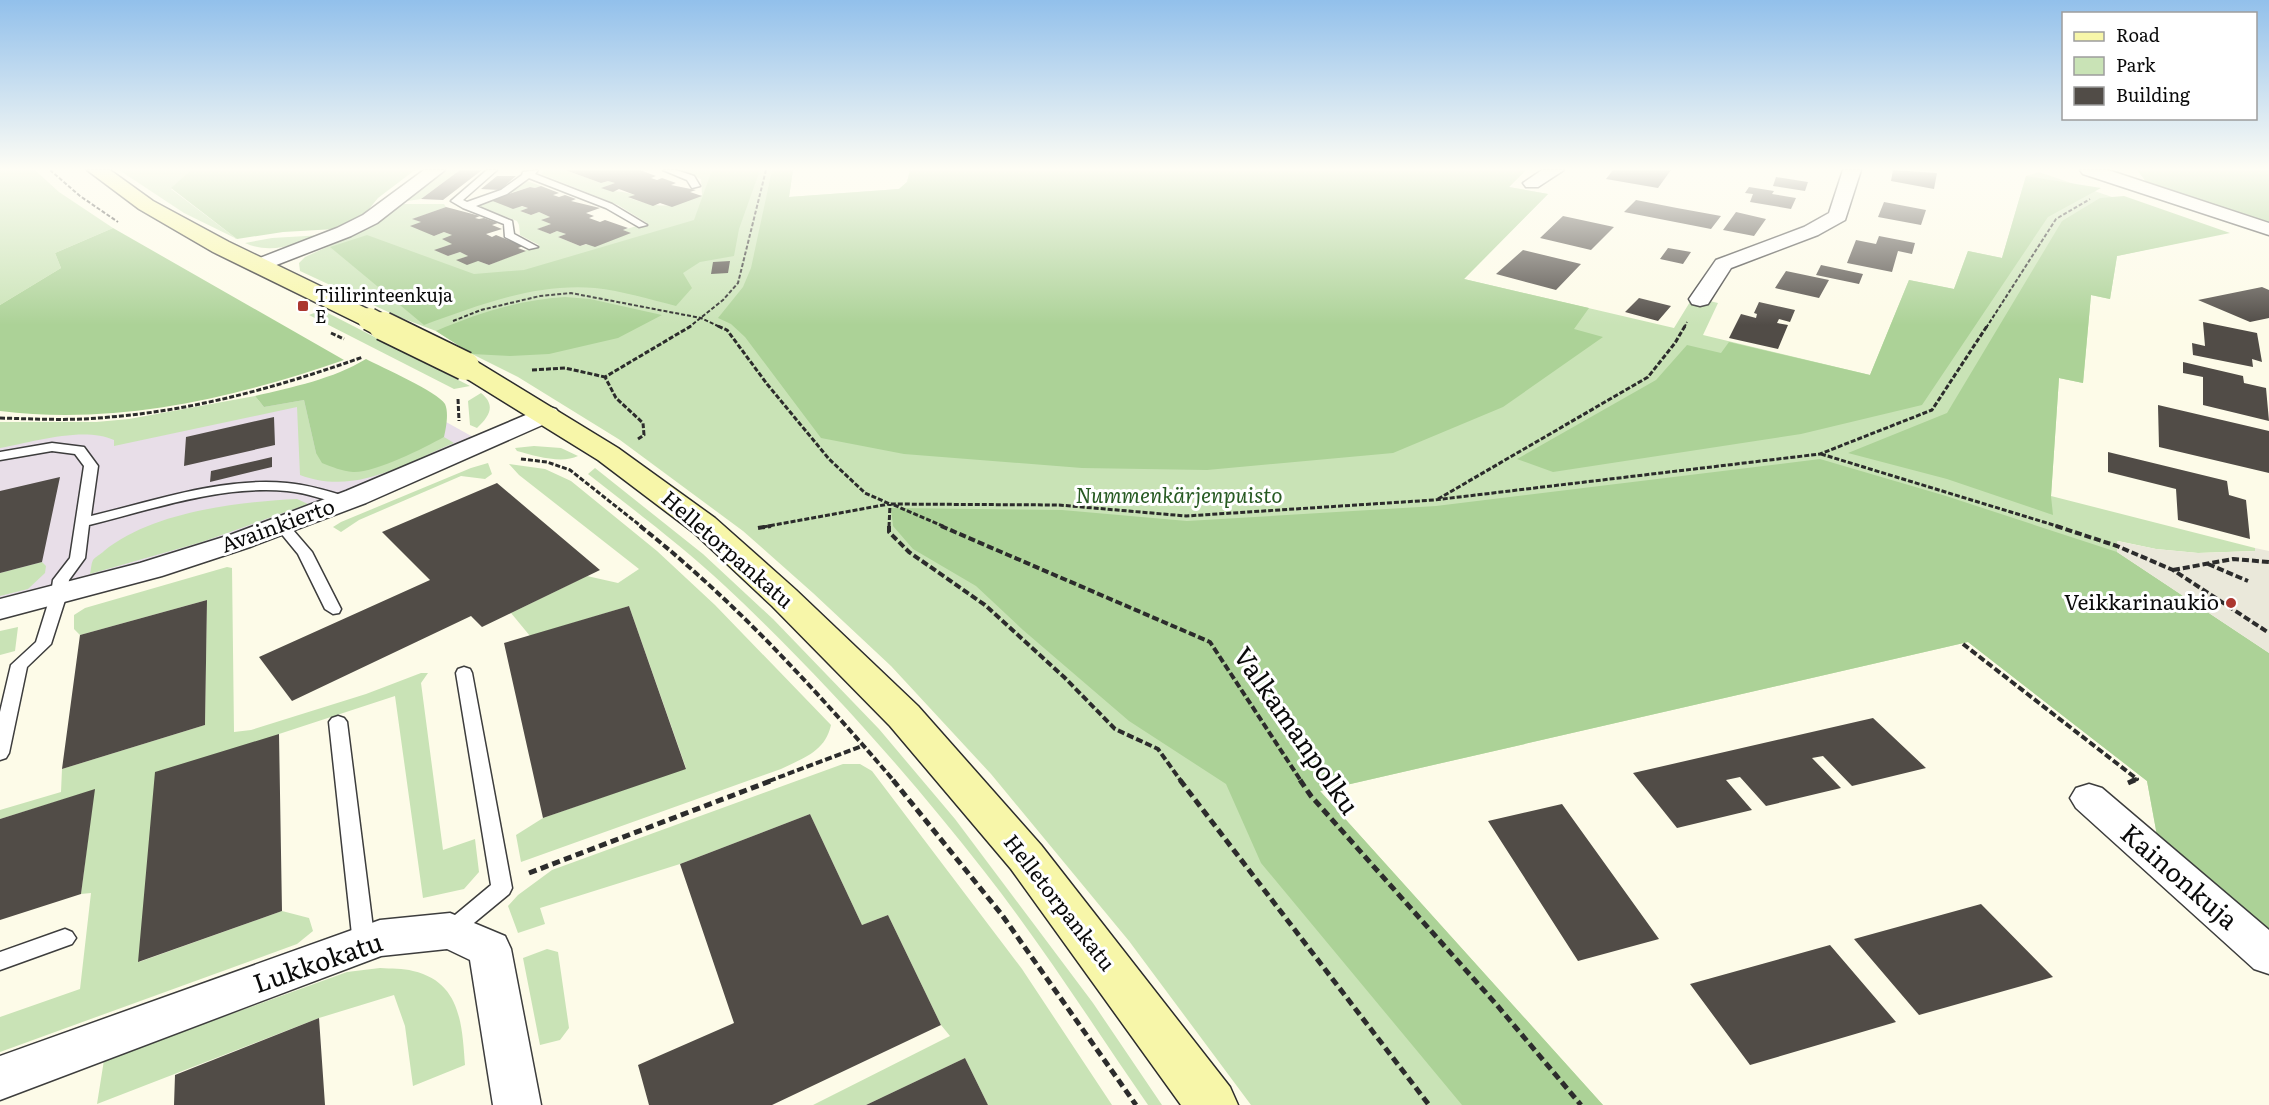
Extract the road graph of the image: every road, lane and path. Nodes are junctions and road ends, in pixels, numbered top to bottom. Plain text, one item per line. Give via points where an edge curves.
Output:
1 (176, 222) edge
2 (365, 222) edge
3 (505, 222) edge
4 (636, 222) edge
5 (753, 222) edge
6 (1828, 222) edge
7 (2053, 222) edge
8 (2246, 222) edge
9 (642, 225) dead end
10 (2269, 229) edge
11 (533, 247) dead end
12 (259, 265) junction
13 (1700, 299) dead end
14 (701, 318) junction
15 (452, 321) dead end
16 (1675, 343) dead end
17 (363, 357) dead end
18 (457, 379) junction
19 (547, 414) junction
20 (0, 418) edge
21 (482, 442) junction
22 (608, 454) junction
23 (1820, 454) junction
24 (0, 456) edge
25 (570, 470) junction
26 (1434, 500) junction
27 (345, 501) junction
28 (890, 504) junction
29 (82, 522) junction
30 (282, 526) junction
31 (717, 537) junction
32 (2269, 562) edge
33 (2208, 564) junction
34 (2173, 570) junction
35 (2248, 581) dead end
36 (59, 594) junction
37 (0, 609) edge
38 (333, 609) dead end
39 (2269, 633) edge
40 (1963, 644) dead end
41 (464, 673) dead end
42 (338, 722) dead end
43 (862, 746) junction
44 (0, 753) edge
45 (2089, 798) joint
46 (502, 888) junction
47 (450, 931) junction
48 (65, 938) dead end
49 (364, 944) junction
50 (2269, 956) edge
51 (0, 961) edge
52 (0, 1078) edge
53 (517, 1105) edge
54 (1136, 1105) edge
55 (1212, 1105) edge
56 (1429, 1105) edge
57 (1581, 1105) edge

1 - 12 street, Helletorpankatu
2 - 12 street
3 - 11 lane via 509,223 509,235
4 - 9 lane
5 - 14 path via 735,289
6 - 13 street via 1724,264
7 - 23 path via 1932,410
8 - 10 street
12 - 18 street, Helletorpankatu, bridge via 369,319
14 - 15 path, Valkamanpolku via 571,293 531,298
14 - 22 path via 605,377 616,398 643,423 644,435
14 - 28 path, Valkamanpolku via 727,330 829,459 865,493
16 - 26 path via 1648,377
17 - 20 path via 266,390 193,406 81,419
18 - 19 street, Helletorpankatu
18 - 21 path via 457,412 462,430
19 - 21 street, Avainkierto
19 - 22 street, Helletorpankatu
21 - 25 path via 509,458 547,462
21 - 27 street, Avainkierto
22 - 25 path
22 - 31 street, Helletorpankatu
23 - 26 path
23 - 34 path via 2015,512 2117,546
24 - 29 lane via 52,447 79,450 91,466
25 - 43 path via 672,551 747,620
26 - 28 path via 1186,516 1059,505
27 - 29 lane via 316,491 284,487 228,489
27 - 30 street, Avainkierto
28 - 31 path
28 - 56 path via 889,532 909,552 985,605 1115,729 1158,749
28 - 57 path, Valkamanpolku via 1210,642 1311,796
29 - 36 lane via 77,558 61,580
30 - 36 street, Avainkierto via 165,566
30 - 38 lane via 305,552
31 - 55 street, Helletorpankatu via 904,716 1026,857
32 - 33 path via 2260,559
33 - 34 path
33 - 35 path
34 - 39 path
36 - 37 street, Avainkierto
36 - 44 lane via 43,644 19,665
40 - 45 path via 2137,779
41 - 46 lane
42 - 49 lane
43 - 46 path via 525,874
43 - 54 path via 930,823 1002,915
45 - 50 street, Kainonkuja
46 - 47 lane
47 - 49 street, Lukkokatu via 381,938
47 - 53 street via 489,949
48 - 51 lane
49 - 52 street, Lukkokatu

